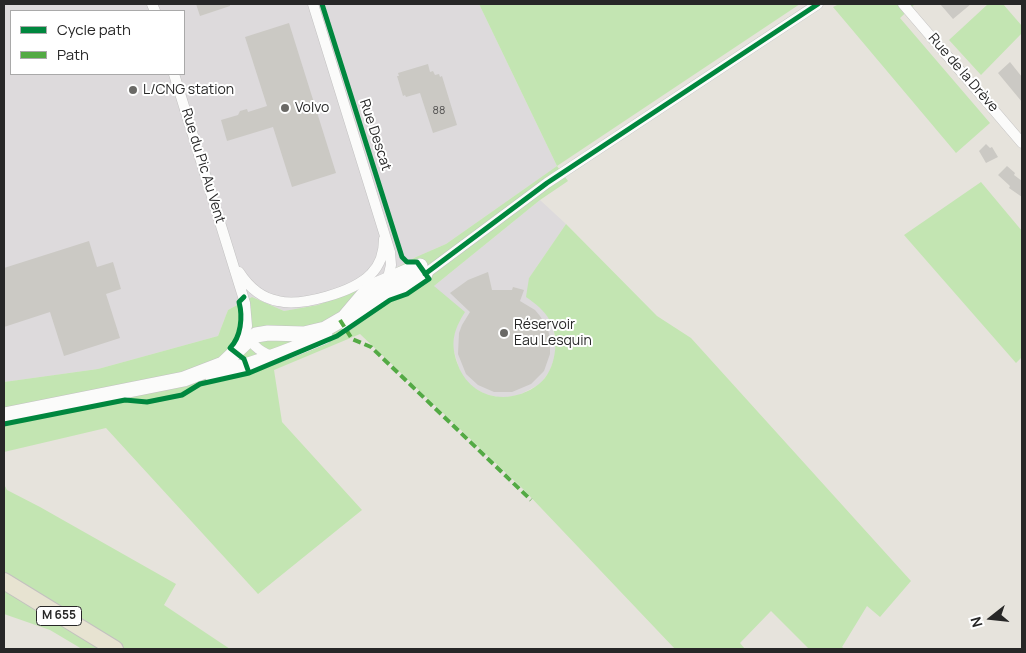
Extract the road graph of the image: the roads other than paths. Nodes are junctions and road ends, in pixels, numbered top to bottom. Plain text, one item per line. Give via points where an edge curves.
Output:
1 (312, 4) edge
2 (818, 4) edge
3 (903, 4) edge
4 (174, 75) edge
5 (1022, 143) edge
6 (384, 232) junction
7 (232, 258) junction
8 (423, 270) junction
9 (389, 278) junction
10 (341, 291) joint
11 (376, 302) junction
12 (248, 332) junction
13 (276, 357) junction
14 (184, 379) junction
15 (4, 415) edge
16 (4, 581) edge
17 (115, 649) edge

1 - 6 street, Rue Descat
2 - 8 street via 547,183
3 - 5 street, Rue de la Drève
4 - 7 street, Rue du Pic Au Vent
6 - 9 street, Rue Descat via 391,256
6 - 10 street, Rue Descat via 382,253 372,274
7 - 10 street, Rue du Pic Au Vent via 252,288 275,301 308,302
7 - 12 street, Rue du Pic Au Vent via 245,303
8 - 9 street
8 - 11 street
9 - 11 street, Rue Descat
9 - 12 street via 370,289 344,318 325,329 304,334 256,335
11 - 13 street via 340,328
12 - 13 street via 262,352
12 - 14 street via 226,361
13 - 14 street via 247,367
14 - 15 street
16 - 17 main road, M 655

